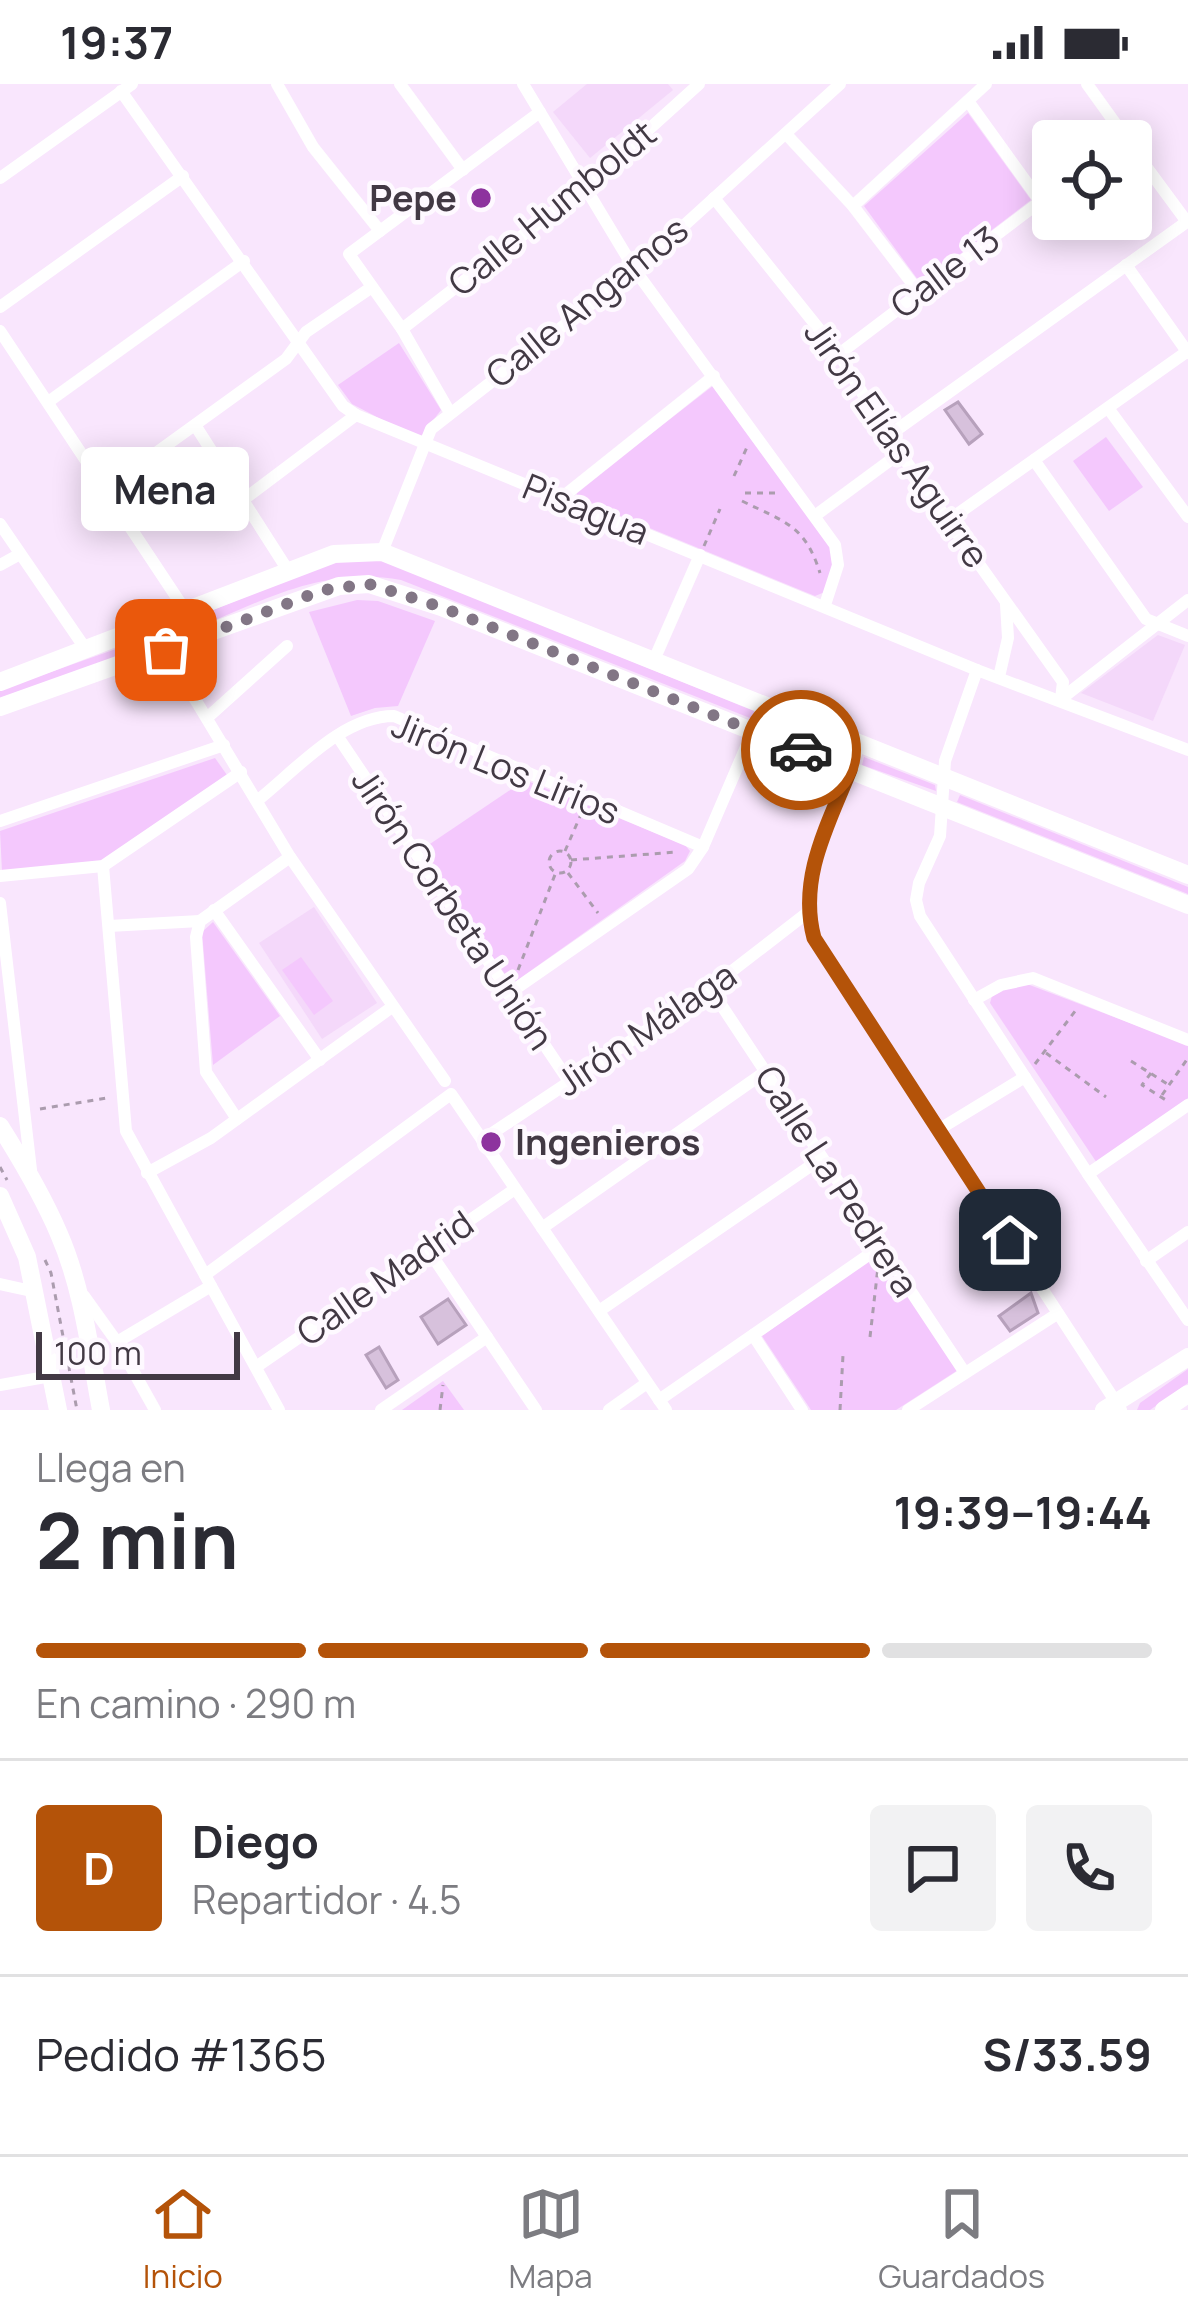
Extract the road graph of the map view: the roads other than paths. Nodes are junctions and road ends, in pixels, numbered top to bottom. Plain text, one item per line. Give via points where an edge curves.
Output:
1 (277, 84) edge
2 (400, 84) edge
3 (523, 84) edge
4 (840, 84) edge
5 (986, 84) edge
6 (1087, 84) edge
7 (692, 86) edge
8 (127, 88) edge
9 (968, 100) junction
10 (540, 112) junction
11 (1112, 120) edge
12 (786, 134) junction
13 (464, 170) junction
14 (1152, 174) edge
15 (183, 176) junction
16 (0, 178) edge
17 (585, 188) junction
18 (1032, 191) edge
19 (714, 197) junction
20 (853, 206) junction
21 (1032, 208) edge
22 (1188, 221) edge
23 (380, 231) junction
24 (244, 261) junction
25 (1126, 266) junction
26 (635, 270) junction
27 (372, 286) junction
28 (918, 291) junction
29 (0, 307) edge
30 (402, 329) junction
31 (0, 331) edge
32 (300, 343) junction
33 (1188, 352) edge
34 (838, 354) junction
35 (715, 376) junction
36 (48, 402) junction
37 (1108, 408) junction
38 (449, 411) junction
39 (356, 415) junction
40 (195, 425) junction
41 (889, 436) junction
42 (424, 444) junction
43 (900, 452) junction
44 (1034, 460) junction
45 (106, 489) junction
46 (560, 499) junction
47 (243, 500) junction
48 (816, 515) junction
49 (1188, 518) edge
50 (949, 520) junction
51 (0, 524) edge
52 (382, 552) junction
53 (20, 554) junction
54 (700, 555) junction
55 (0, 565) edge
56 (289, 572) junction
57 (1188, 600) edge
58 (826, 601) junction
59 (1006, 603) junction
60 (187, 613) junction
61 (1156, 624) junction
62 (152, 626) junction
63 (1188, 636) edge
64 (287, 646) dead end
65 (166, 650) junction
66 (87, 651) junction
67 (654, 660) junction
68 (977, 670) junction
69 (998, 677) junction
70 (0, 682) edge
71 (1061, 699) junction
72 (764, 705) junction
73 (0, 707) edge
74 (208, 718) junction
75 (753, 731) junction
76 (338, 737) junction
77 (860, 744) junction
78 (224, 745) junction
79 (1188, 750) edge
80 (850, 770) junction
81 (241, 772) junction
82 (945, 778) junction
83 (258, 800) junction
84 (943, 807) junction
85 (0, 821) edge
86 (702, 849) junction
87 (290, 857) junction
88 (103, 866) junction
89 (1188, 875) edge
90 (0, 876) edge
91 (0, 903) edge
92 (1188, 904) edge
93 (214, 910) junction
94 (807, 914) junction
95 (1, 921) edge
96 (200, 921) junction
97 (109, 926) junction
98 (710, 988) junction
99 (508, 994) junction
100 (974, 1000) junction
101 (392, 1007) junction
102 (1187, 1037) edge
103 (320, 1060) junction
104 (765, 1072) junction
105 (1025, 1077) junction
106 (568, 1080) junction
107 (448, 1088) junction
108 (1184, 1107) edge
109 (237, 1119) junction
110 (0, 1126) edge
111 (938, 1130) junction
112 (482, 1140) junction
113 (821, 1158) junction
114 (147, 1173) junction
115 (1088, 1174) junction
116 (32, 1178) junction
117 (515, 1189) junction
118 (0, 1196) edge
119 (542, 1228) junction
120 (1188, 1232) edge
121 (880, 1247) junction
122 (427, 1248) junction
123 (1146, 1261) junction
124 (208, 1280) junction
125 (0, 1284) edge
126 (76, 1286) junction
127 (36, 1292) junction
128 (599, 1311) junction
129 (1057, 1314) junction
130 (1188, 1319) edge
131 (753, 1335) junction
132 (487, 1337) junction
133 (117, 1342) junction
134 (1188, 1357) edge
135 (256, 1367) junction
136 (965, 1373) junction
137 (52, 1376) junction
138 (647, 1383) junction
139 (0, 1385) edge
140 (1188, 1394) edge
141 (663, 1405) edge
142 (1113, 1407) edge
143 (58, 1410) edge
144 (101, 1410) edge
145 (155, 1410) edge
146 (279, 1410) edge
147 (381, 1410) edge
148 (536, 1410) edge
149 (609, 1410) edge
150 (802, 1410) edge
151 (908, 1410) edge
152 (1164, 1410) edge

1 - 23 street via 313,147
2 - 13 street
3 - 10 street
4 - 12 street, Calle Angamos
5 - 9 street
6 - 11 street
7 - 17 street, Calle Humboldt
8 - 15 street, Pisagua
8 - 16 street
9 - 18 street
9 - 20 street
10 - 13 street
10 - 17 street
12 - 19 street, Calle Angamos
12 - 20 street
13 - 23 street
14 - 22 street
15 - 24 street, Pisagua
15 - 29 street
17 - 26 street
17 - 30 street, Calle Humboldt
19 - 26 street, Calle Angamos
19 - 34 street, Jirón Elías Aguirre
20 - 28 street
21 - 28 street, Calle 13
22 - 25 street
23 - 27 street via 349,254
24 - 32 street, Pisagua
24 - 36 street
25 - 33 street
25 - 41 street
26 - 35 street
26 - 38 street, Calle Angamos
27 - 30 street
27 - 32 street
28 - 34 street, Calle 13
30 - 38 street
31 - 36 street
32 - 39 street, Pisagua
32 - 40 street
33 - 37 street
34 - 41 street, Jirón Elías Aguirre
35 - 46 street
35 - 48 street
36 - 45 street
37 - 44 street
37 - 49 street
38 - 42 street, Calle Angamos
39 - 42 street, Pisagua
39 - 47 street
40 - 45 street
40 - 47 street
41 - 43 street, Jirón Elías Aguirre
42 - 46 street, Pisagua
42 - 52 street, Calle Angamos
43 - 48 street
43 - 50 street, Jirón Elías Aguirre
44 - 50 street
44 - 61 street
45 - 60 street
46 - 54 street, Pisagua
47 - 56 street
48 - 58 street via 838,565
50 - 59 street, Jirón Elías Aguirre
51 - 53 street
52 - 56 main road via 350,550
52 - 67 main road
53 - 55 street
53 - 66 street
54 - 58 street, Pisagua
54 - 67 street
56 - 60 main road
57 - 61 street
58 - 68 street, Pisagua
59 - 69 street
59 - 71 street, Jirón Elías Aguirre via 1063,682
60 - 62 main road
61 - 63 street
61 - 71 street
62 - 65 street
62 - 66 main road
64 - 74 street
65 - 73 main road
65 - 74 street
65 - 75 main road via 323,590 369,584
66 - 70 main road
67 - 72 main road
68 - 69 street, Pisagua
68 - 82 street
69 - 71 street, Pisagua
71 - 79 street, Pisagua
72 - 75 street
72 - 77 main road
74 - 78 street
75 - 80 main road
75 - 86 street
76 - 83 street, Jirón Los Lirios
76 - 86 street, Jirón Los Lirios via 365,720 394,716
76 - 99 street, Jirón Corbeta Unión
77 - 80 street
77 - 82 main road
78 - 81 street
78 - 85 street
80 - 84 main road
80 - 94 street via 808,884
81 - 83 street
81 - 88 street
82 - 84 street
82 - 89 main road
83 - 87 street
84 - 92 main road
84 - 100 street via 916,900
86 - 99 street via 672,882
87 - 93 street
87 - 101 street
88 - 90 street
88 - 97 street
91 - 95 street
93 - 96 street
93 - 103 street
94 - 98 street, Jirón Málaga
94 - 111 street via 825,959
95 - 116 street
96 - 97 street
96 - 109 street via 206,1072
97 - 114 street via 126,1131
98 - 104 street, Calle La Pedrera
98 - 106 street, Jirón Málaga
99 - 106 street, Jirón Corbeta Unión
100 - 102 street via 1022,977
100 - 105 street
101 - 103 street
101 - 107 street
103 - 109 street
104 - 113 street, Calle La Pedrera
104 - 119 street
105 - 111 street
105 - 115 street
106 - 112 street, Jirón Málaga
107 - 112 street
107 - 124 street
108 - 115 street
109 - 114 street
110 - 116 main road
111 - 129 street
112 - 117 street
113 - 121 street, Calle La Pedrera
113 - 128 street
114 - 124 street
115 - 123 street
116 - 126 main road
117 - 119 street
117 - 122 street, Calle Madrid
118 - 127 main road
119 - 128 street
120 - 123 street
121 - 131 street
121 - 136 street, Calle La Pedrera
122 - 132 street
122 - 135 street, Calle Madrid
123 - 130 street
124 - 133 street
124 - 135 street
125 - 127 street
126 - 133 street
126 - 144 main road
127 - 137 main road
128 - 138 street
129 - 136 street
129 - 142 street
131 - 141 street
131 - 150 street
132 - 147 street
132 - 148 street
133 - 145 street
134 - 142 main road
135 - 146 street
136 - 151 street
137 - 139 street
137 - 143 main road
138 - 141 street
138 - 149 street
140 - 152 main road

